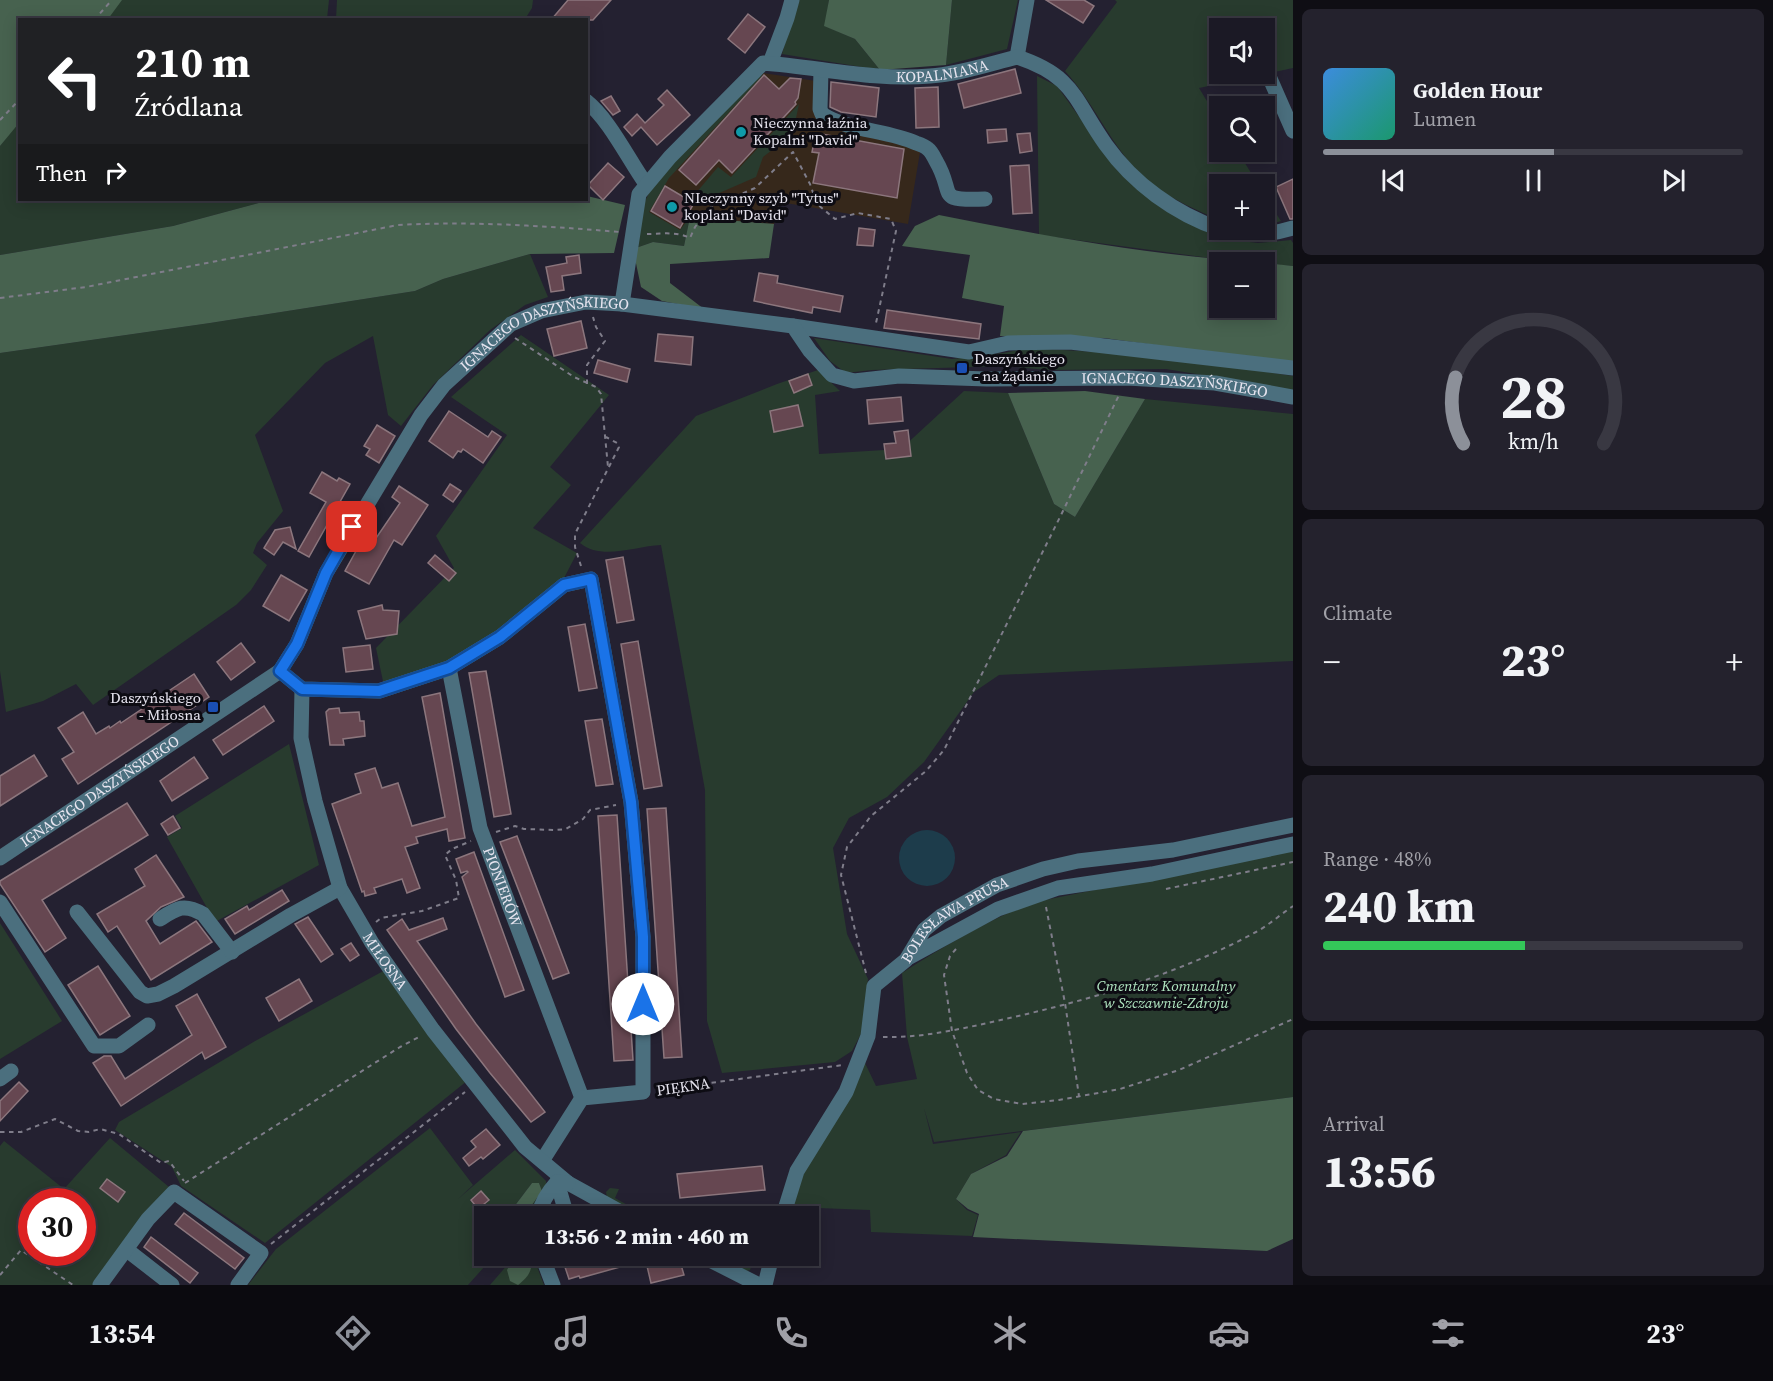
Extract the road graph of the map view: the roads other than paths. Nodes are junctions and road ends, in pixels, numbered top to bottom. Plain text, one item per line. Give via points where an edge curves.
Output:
1 (792, 0) edge
2 (1027, 0) edge
3 (1017, 57) junction
4 (770, 63) junction
5 (821, 70) junction
6 (1272, 84) edge
7 (588, 103) edge
8 (1293, 131) edge
9 (646, 184) junction
10 (985, 199) dead end
11 (1209, 224) edge
12 (1293, 228) edge
13 (1275, 233) edge
14 (622, 304) junction
15 (793, 326) junction
16 (1293, 368) edge
17 (1293, 396) edge
18 (449, 668) junction
19 (280, 671) junction
20 (302, 689) junction
21 (1293, 825) edge
22 (1293, 844) edge
23 (0, 858) edge
24 (340, 888) junction
25 (0, 902) edge
26 (77, 912) dead end
27 (160, 919) dead end
28 (232, 952) junction
29 (906, 960) junction
30 (148, 1025) dead end
31 (582, 1098) junction
32 (542, 1161) junction
33 (562, 1182) junction
34 (541, 1206) edge
35 (566, 1206) edge
36 (608, 1206) edge
37 (786, 1206) edge
38 (127, 1250) junction
39 (546, 1266) edge
40 (722, 1266) edge
41 (770, 1266) edge
42 (100, 1285) edge
43 (172, 1285) edge
44 (238, 1285) edge
45 (553, 1285) edge
46 (759, 1285) edge
47 (765, 1285) edge

1 - 4 street
2 - 3 street
3 - 5 street, KOPALNIANA via 930,76
3 - 11 street via 1060,78 1106,145 1149,190
4 - 5 street, KOPALNIANA
4 - 9 street via 763,63
5 - 10 street via 822,114 929,149 950,195 956,199
6 - 8 street
7 - 9 street
9 - 14 street via 636,206
12 - 13 street
14 - 15 street, IGNACEGO DASZYŃSKIEGO
14 - 19 street, IGNACEGO DASZYŃSKIEGO via 589,302 541,311 511,324 444,385 332,563 297,644
15 - 16 street via 969,352 1008,343 1070,342
15 - 17 street, IGNACEGO DASZYŃSKIEGO via 832,375 854,381 899,375 1127,378 1215,383
18 - 20 street via 379,691
18 - 31 street, PIONIERÓW via 483,836
18 - 31 street, PIĘKNA via 500,637 564,585 588,580 631,802 643,937 643,1092
19 - 20 street
19 - 23 street, IGNACEGO DASZYŃSKIEGO
20 - 24 street, MIŁOSNA via 301,738
21 - 29 street, BOLESŁAWA PRUSA via 1173,850 1078,861 997,885 924,930
22 - 29 street via 1152,874 1058,888 998,909
24 - 28 street
24 - 32 street, MIŁOSNA via 433,1030 525,1147
25 - 30 street via 94,1046 119,1046
26 - 28 street via 147,996 174,986
27 - 28 street via 175,909 196,910
29 - 37 street, BOLESŁAWA PRUSA via 874,986 868,1036 846,1092 797,1171
31 - 32 street
32 - 33 street, MIŁOSNA
33 - 34 street
33 - 35 street
33 - 36 street
38 - 42 street
38 - 43 street
38 - 44 street via 148,1219 180,1188 261,1253
39 - 45 street
40 - 46 street
41 - 47 street

